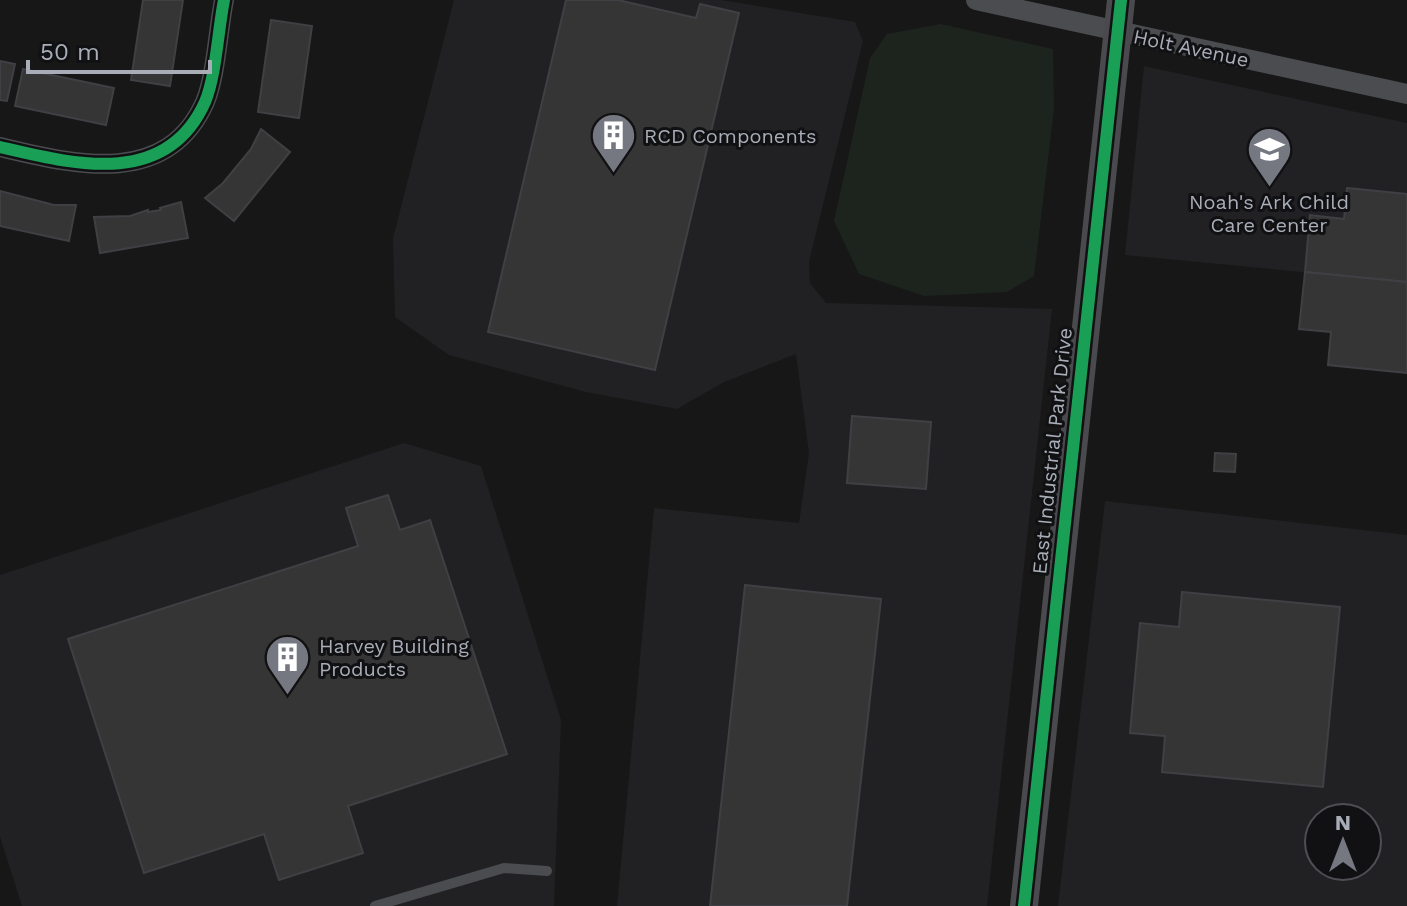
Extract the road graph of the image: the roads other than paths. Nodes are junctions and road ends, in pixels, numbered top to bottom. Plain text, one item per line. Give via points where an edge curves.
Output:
1 (224, 0) edge
2 (976, 0) edge
3 (1121, 0) edge
4 (1117, 32) junction
5 (1407, 94) edge
6 (0, 147) edge
7 (547, 871) dead end
8 (375, 906) edge
9 (1024, 906) edge

1 - 6 street via 206,100 187,133 136,162 108,166 76,165
2 - 4 street, Holt Avenue
3 - 4 street, East Industrial Park Drive
4 - 5 street, Holt Avenue
4 - 9 street, East Industrial Park Drive
7 - 8 lane via 504,868

